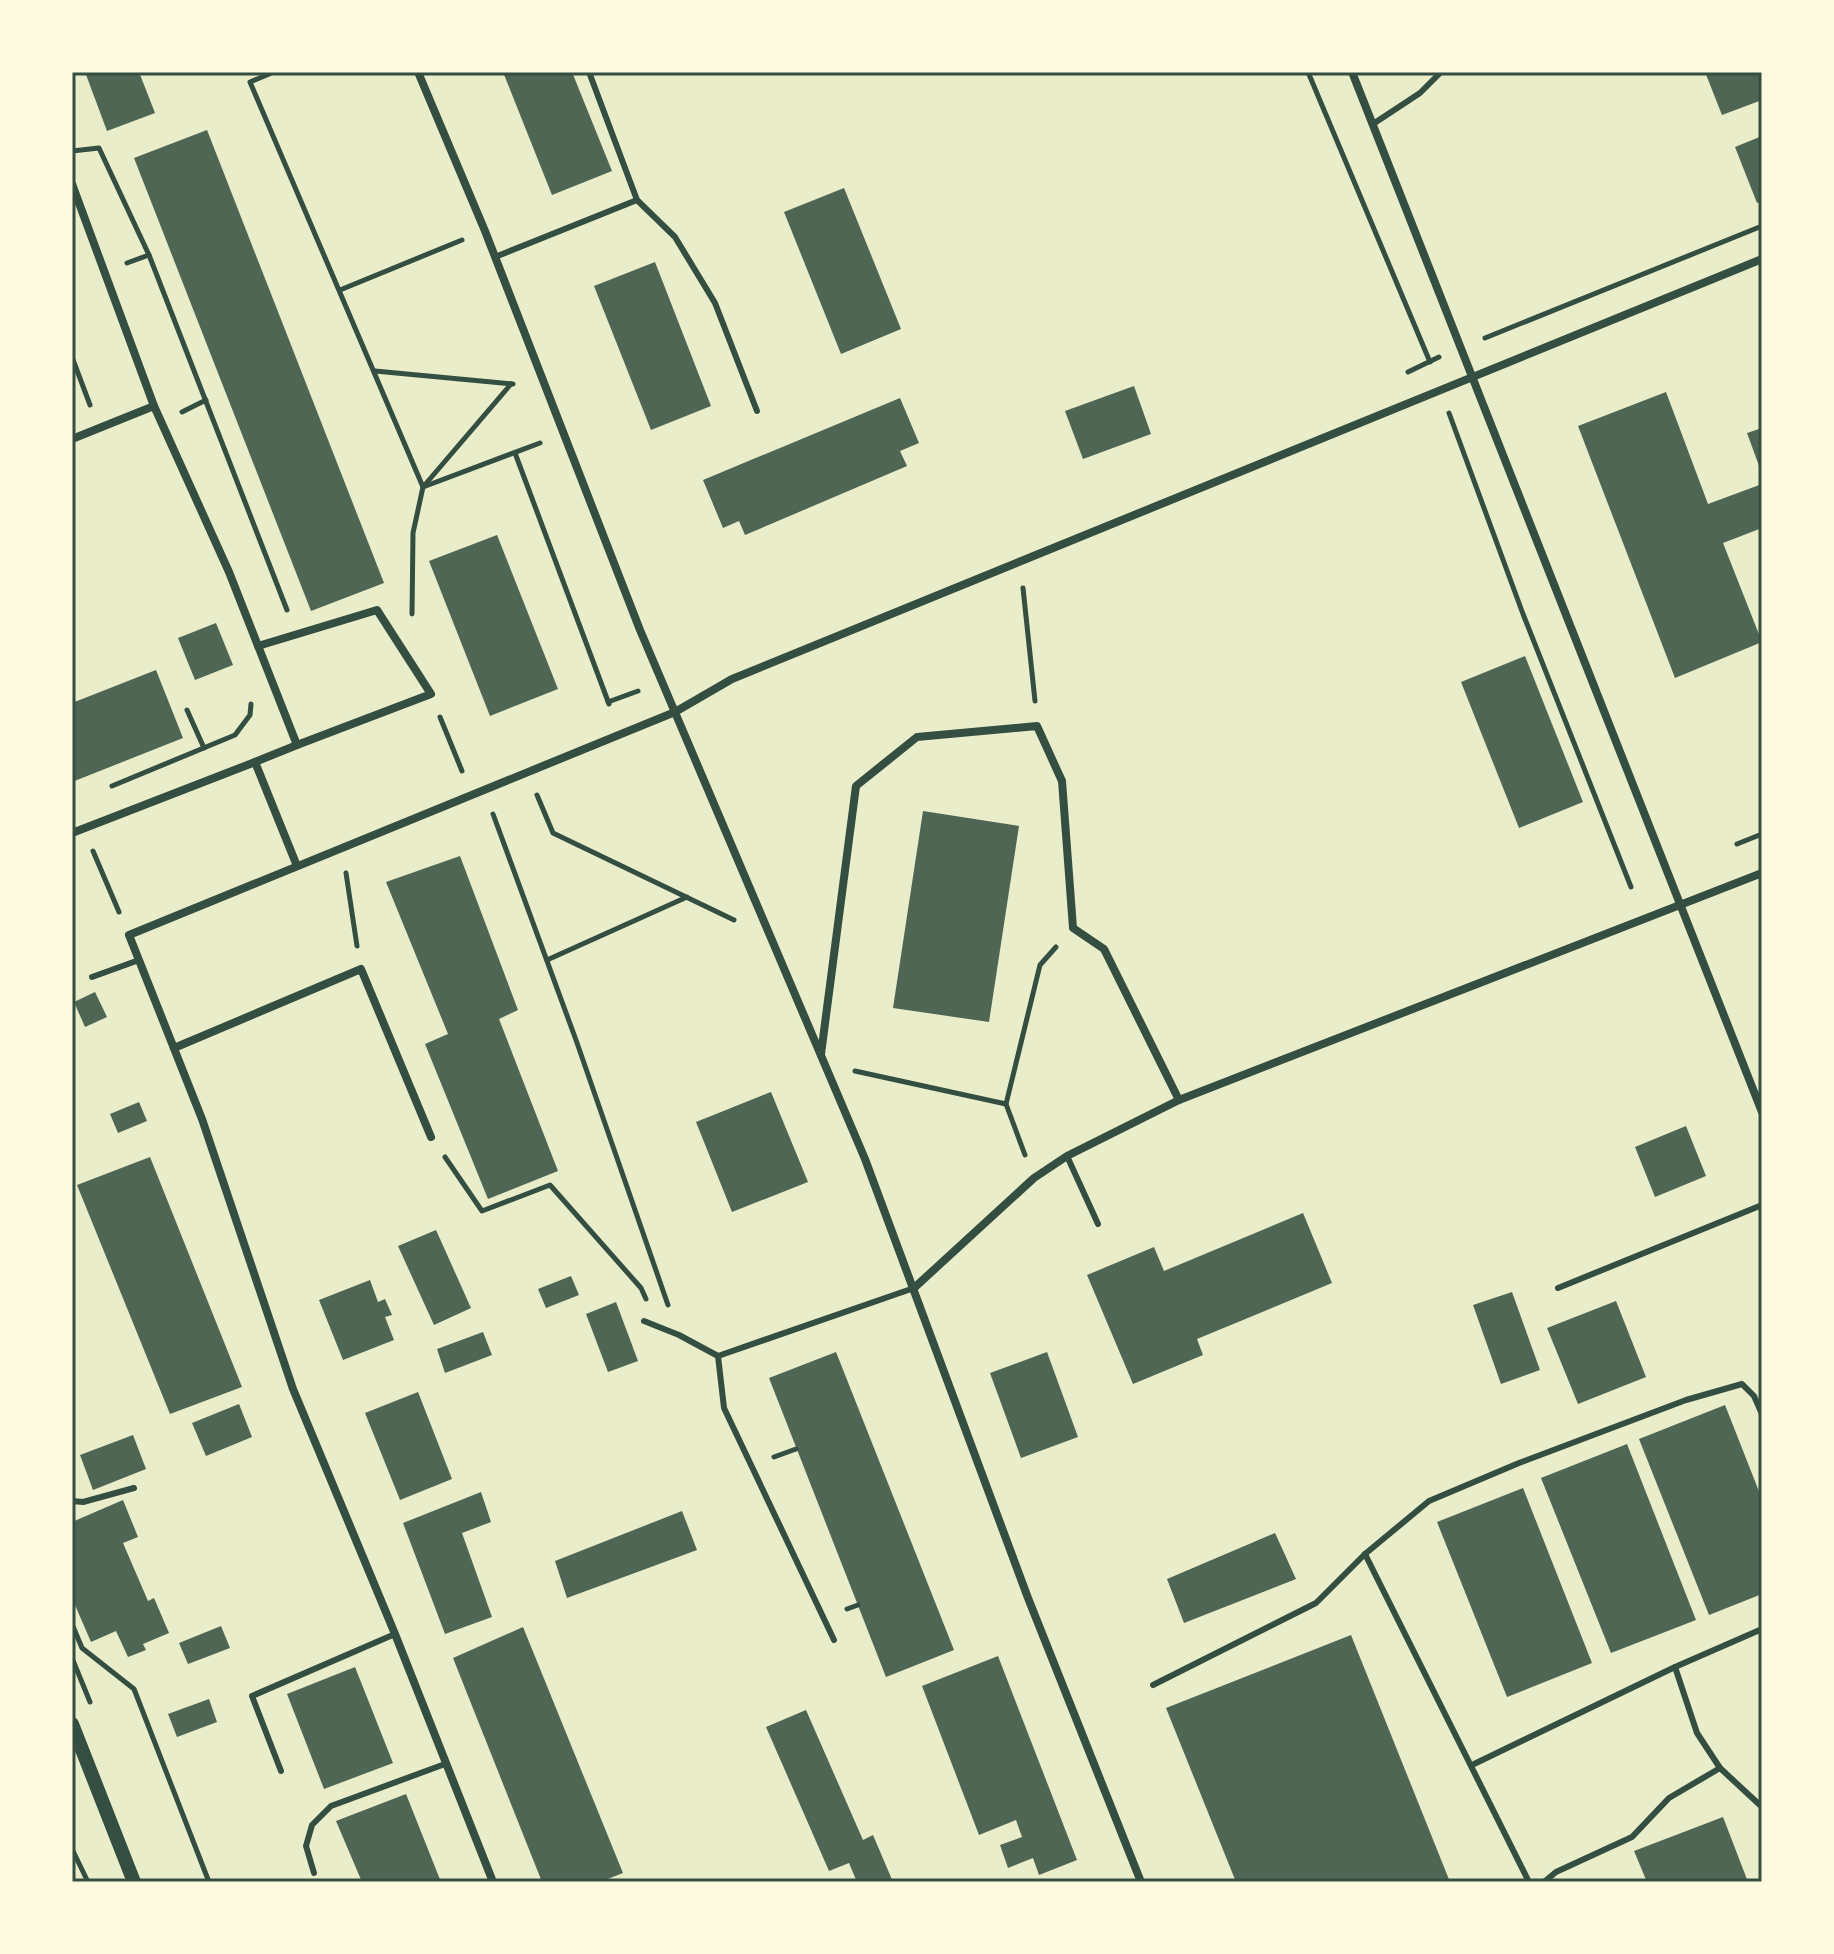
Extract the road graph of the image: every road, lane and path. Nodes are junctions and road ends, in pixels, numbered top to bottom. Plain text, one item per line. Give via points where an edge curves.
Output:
1 (274, 72) edge
2 (418, 72) edge
3 (589, 72) edge
4 (1308, 72) edge
5 (1352, 72) edge
6 (1441, 72) edge
7 (1373, 124) junction
8 (72, 151) edge
9 (72, 184) edge
10 (637, 200) junction
11 (485, 231) junction
12 (495, 257) junction
13 (1762, 259) edge
14 (340, 290) junction
15 (72, 357) edge
16 (375, 371) junction
17 (1472, 376) junction
18 (1440, 389) junction
19 (154, 406) junction
20 (757, 411) dead end
21 (99, 427) junction
22 (563, 434) junction
23 (72, 439) edge
24 (515, 453) junction
25 (423, 487) junction
26 (1021, 560) junction
27 (389, 629) junction
28 (296, 633) junction
29 (258, 646) junction
30 (252, 694) dead end
31 (431, 694) junction
32 (187, 710) dead end
33 (675, 712) junction
34 (1037, 726) junction
35 (620, 735) junction
36 (297, 745) junction
37 (204, 748) junction
38 (255, 762) junction
39 (527, 772) junction
40 (484, 790) junction
41 (101, 791) dead end
42 (472, 795) junction
43 (83, 829) junction
44 (72, 833) edge
45 (1762, 834) edge
46 (1737, 844) dead end
47 (342, 848) junction
48 (297, 866) junction
49 (1762, 873) edge
50 (1631, 887) dead end
51 (687, 897) junction
52 (1681, 905) junction
53 (1073, 928) junction
54 (129, 935) junction
55 (770, 937) junction
56 (139, 960) junction
57 (547, 960) junction
58 (361, 969) junction
59 (92, 977) dead end
60 (174, 1048) junction
61 (820, 1055) junction
62 (1179, 1100) junction
63 (1006, 1104) junction
64 (1762, 1112) edge
65 (431, 1137) joint
66 (1067, 1156) junction
67 (1034, 1178) junction
68 (1762, 1205) edge
69 (1098, 1224) dead end
70 (914, 1288) junction
71 (1558, 1288) dead end
72 (644, 1321) dead end
73 (658, 1327) junction
74 (679, 1335) junction
75 (718, 1356) junction
76 (1762, 1414) edge
77 (134, 1488) dead end
78 (72, 1501) edge
79 (1365, 1554) junction
80 (72, 1624) edge
81 (1762, 1629) edge
82 (395, 1634) junction
83 (834, 1640) dead end
84 (1675, 1667) junction
85 (1153, 1685) dead end
86 (72, 1724) edge
87 (445, 1764) junction
88 (1472, 1765) junction
89 (1720, 1768) junction
90 (281, 1771) dead end
91 (1762, 1807) edge
92 (72, 1849) edge
93 (314, 1873) dead end
94 (88, 1882) edge
95 (134, 1882) edge
96 (209, 1882) edge
97 (493, 1882) edge
98 (1141, 1882) edge
99 (1529, 1882) edge
100 (1544, 1882) edge

1 - 14 path via 250,82
2 - 11 street
3 - 10 lane
4 - 18 path
5 - 7 street
6 - 7 lane
7 - 17 street
8 - 28 path via 99,148 149,255
9 - 19 street
10 - 12 lane
10 - 20 lane via 675,237 715,303
11 - 12 street
11 - 14 path
12 - 22 street
13 - 17 street
14 - 16 path
15 - 21 path
16 - 25 path
16 - 25 path via 511,384
17 - 18 street
17 - 52 street
18 - 26 street
18 - 50 path
19 - 21 street
19 - 29 street
21 - 23 street
22 - 24 path
22 - 33 street
24 - 25 path
24 - 35 path
25 - 27 path via 413,533 412,617
26 - 33 street via 732,679
26 - 34 path
27 - 28 street via 377,610
27 - 31 street
28 - 29 street
29 - 36 street
30 - 37 path via 250,715 235,735
31 - 36 street
31 - 42 path
32 - 37 path
33 - 35 street
33 - 55 street
34 - 53 street via 1062,781
34 - 61 street via 917,737 856,786
35 - 39 street
36 - 38 street
37 - 41 path
38 - 43 street
38 - 48 street
39 - 40 street
39 - 51 path via 553,833
40 - 42 street
40 - 57 path
42 - 47 street
43 - 44 street
43 - 54 path
45 - 46 path
47 - 48 street
47 - 58 path
48 - 54 street
49 - 52 street
51 - 55 path
51 - 57 path
52 - 62 street
52 - 64 street
53 - 62 street via 1104,949
53 - 63 path via 1040,965
54 - 56 street
55 - 61 street
56 - 59 lane
56 - 60 street
57 - 74 path
58 - 60 street
58 - 65 street
60 - 82 street via 293,1389
61 - 63 path via 859,1073
61 - 70 street
62 - 66 street
63 - 67 path
65 - 73 path via 482,1211 550,1185 641,1288
66 - 67 street
66 - 69 lane
67 - 70 street
68 - 71 lane
70 - 75 lane
70 - 98 street via 1028,1598
72 - 73 lane
73 - 74 lane
74 - 75 lane
75 - 83 lane via 724,1408
76 - 79 lane via 1742,1384 1686,1400 1429,1501
77 - 78 lane
79 - 85 lane via 1316,1603
79 - 88 lane
80 - 96 path via 82,1648 134,1689
81 - 84 lane
82 - 87 street
82 - 90 lane via 252,1696
84 - 88 lane
84 - 89 lane via 1697,1733
86 - 95 street
87 - 93 lane via 331,1806 312,1825 306,1846
87 - 97 street
88 - 99 lane
89 - 91 lane
89 - 100 lane via 1669,1798 1632,1837
92 - 94 path

